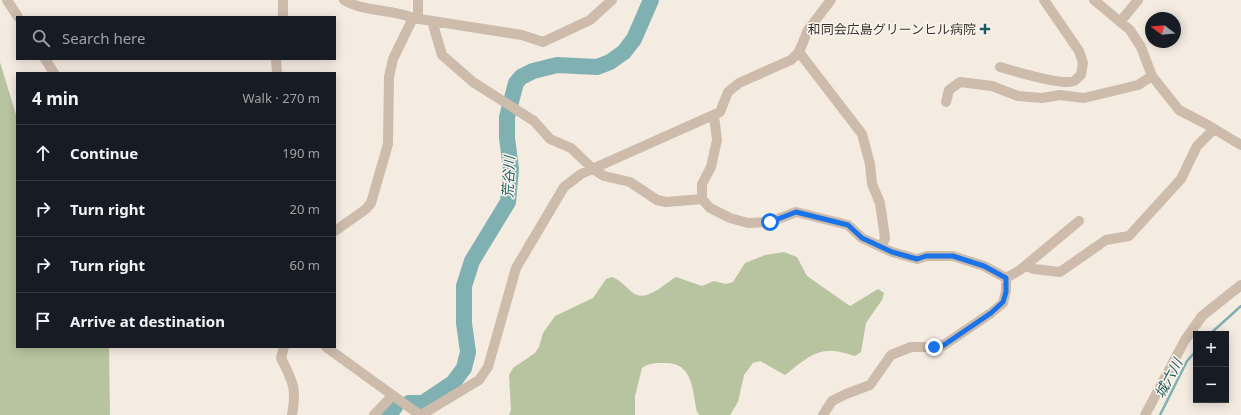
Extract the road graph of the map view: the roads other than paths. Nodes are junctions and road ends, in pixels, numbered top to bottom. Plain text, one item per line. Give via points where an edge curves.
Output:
1 (8, 0) edge
2 (283, 0) edge
3 (344, 0) edge
4 (418, 0) edge
5 (612, 0) edge
6 (831, 0) edge
7 (1044, 0) edge
8 (1094, 0) edge
9 (1138, 0) edge
10 (17, 16) edge
11 (283, 16) edge
12 (415, 18) junction
13 (432, 21) junction
14 (1120, 22) junction
15 (799, 52) junction
16 (46, 60) edge
17 (276, 60) edge
18 (1000, 67) dead end
19 (53, 72) edge
20 (277, 72) edge
21 (1152, 76) junction
22 (946, 102) dead end
23 (714, 116) junction
24 (1214, 129) junction
25 (1241, 145) edge
26 (593, 169) junction
27 (702, 199) junction
28 (1079, 222) dead end
29 (336, 230) edge
30 (882, 246) junction
31 (1026, 266) junction
32 (1006, 278) junction
33 (1241, 285) edge
34 (284, 348) edge
35 (327, 348) edge
36 (392, 396) junction
37 (292, 415) edge
38 (374, 415) edge
39 (421, 415) edge
40 (822, 415) edge
41 (1145, 415) edge

1 - 10 street
2 - 11 street
3 - 12 street via 352,5 401,13
4 - 12 street
5 - 13 street via 590,20 543,42 522,35
6 - 15 street via 808,30
7 - 18 street via 1079,51 1084,63 1081,75 1074,81 1061,81
8 - 14 street
9 - 14 street
12 - 13 street
12 - 29 street via 394,59 390,77 388,144 371,203
13 - 26 street via 442,55 473,82 534,121 550,139 571,148
14 - 21 street via 1130,30 1142,47
15 - 23 street via 791,60 739,83 728,92 720,112
15 - 30 street via 862,134 872,184 880,203 885,238
16 - 19 street
17 - 20 street
21 - 22 street via 1138,85 1084,98 1060,95 1042,98 1018,96 992,86 960,82 949,90
21 - 24 street via 1179,110
23 - 26 street
23 - 27 street via 717,140 711,168 702,184
24 - 25 street
24 - 31 street via 1197,146 1181,179 1129,236 1106,240 1060,272
26 - 27 street via 604,176 630,182 657,200 666,202
26 - 39 street via 581,174 564,187 528,244 516,268 488,367 479,380
27 - 30 street via 710,208 748,223 770,222 796,212 848,225 862,238
28 - 31 street
30 - 32 street via 892,252 917,259 926,256 953,256 984,266
31 - 32 street
32 - 40 street via 1003,302 991,313 944,345 910,347 891,355 870,385 832,401
33 - 41 street via 1202,316 1185,340
34 - 37 street via 281,358 292,380 295,396
35 - 36 street
36 - 38 street
36 - 39 street

